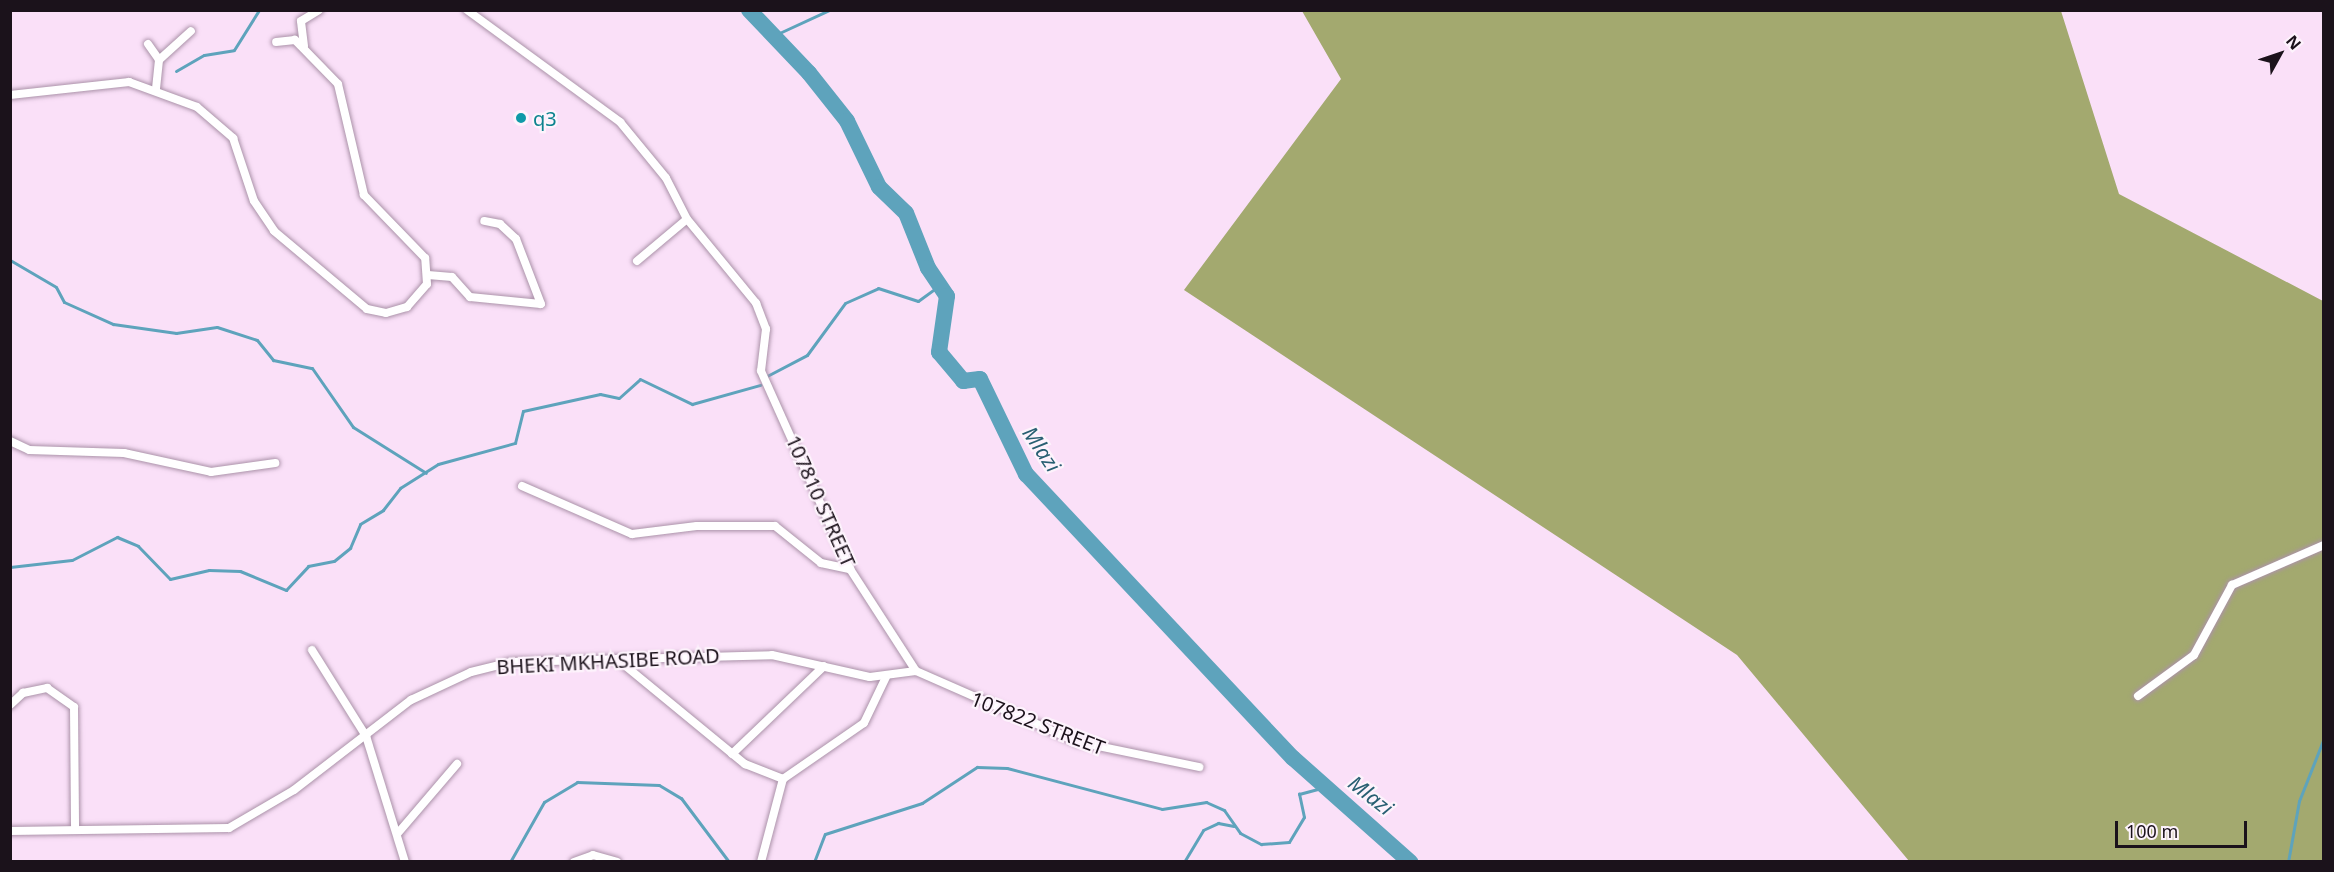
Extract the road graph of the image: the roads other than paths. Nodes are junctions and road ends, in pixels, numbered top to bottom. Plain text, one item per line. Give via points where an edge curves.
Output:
1 (319, 10) edge
2 (467, 10) edge
3 (191, 31) dead end
4 (276, 42) dead end
5 (148, 44) dead end
6 (304, 46) junction
7 (159, 60) junction
8 (156, 89) junction
9 (10, 95) edge
10 (687, 219) junction
11 (484, 221) dead end
12 (637, 261) dead end
13 (428, 276) junction
14 (10, 441) edge
15 (275, 463) dead end
16 (522, 486) dead end
17 (2324, 545) edge
18 (850, 569) junction
19 (312, 651) dead end
20 (617, 659) junction
21 (824, 666) junction
22 (916, 671) junction
23 (886, 677) junction
24 (2138, 696) dead end
25 (10, 705) edge
26 (366, 735) junction
27 (732, 754) junction
28 (457, 764) dead end
29 (1199, 767) dead end
30 (783, 779) junction
31 (75, 828) junction
32 (10, 831) edge
33 (398, 833) junction
34 (405, 861) edge
35 (574, 861) edge
36 (617, 861) edge
37 (761, 861) edge

1 - 6 street via 301,21
2 - 10 street via 620,122 666,178
3 - 7 street
4 - 6 street via 290,39
5 - 7 street
6 - 13 street via 343,95 364,195 421,250
7 - 8 street
8 - 9 street via 107,82
8 - 13 street via 197,106 228,131 264,219 357,303 376,312 397,311 420,297
10 - 12 street
10 - 18 street, 107810 STREET via 763,318 761,370
11 - 13 street via 500,224 516,239 541,304 471,297 452,277
14 - 15 street via 29,450 124,453 211,472
16 - 18 street via 632,534 697,526 775,526 821,563
17 - 24 street via 2242,578 2224,595 2191,659
18 - 22 street, 107810 STREET
19 - 26 street
20 - 21 street, BHEKI MKHASIBE ROAD via 772,655
20 - 26 street, BHEKI MKHASIBE ROAD via 488,666 411,700
20 - 27 street
21 - 23 street, BHEKI MKHASIBE ROAD
21 - 27 street
22 - 23 street
22 - 29 street, 107822 STREET via 1078,742
23 - 30 street via 864,723
25 - 31 street via 23,693 47,688 74,707
26 - 31 street, BHEKI MKHASIBE ROAD via 294,790 229,828 204,832
26 - 33 street
27 - 30 street via 764,774
28 - 33 street
30 - 37 street
31 - 32 street, BHEKI MKHASIBE ROAD
33 - 34 street
35 - 36 street via 593,855

